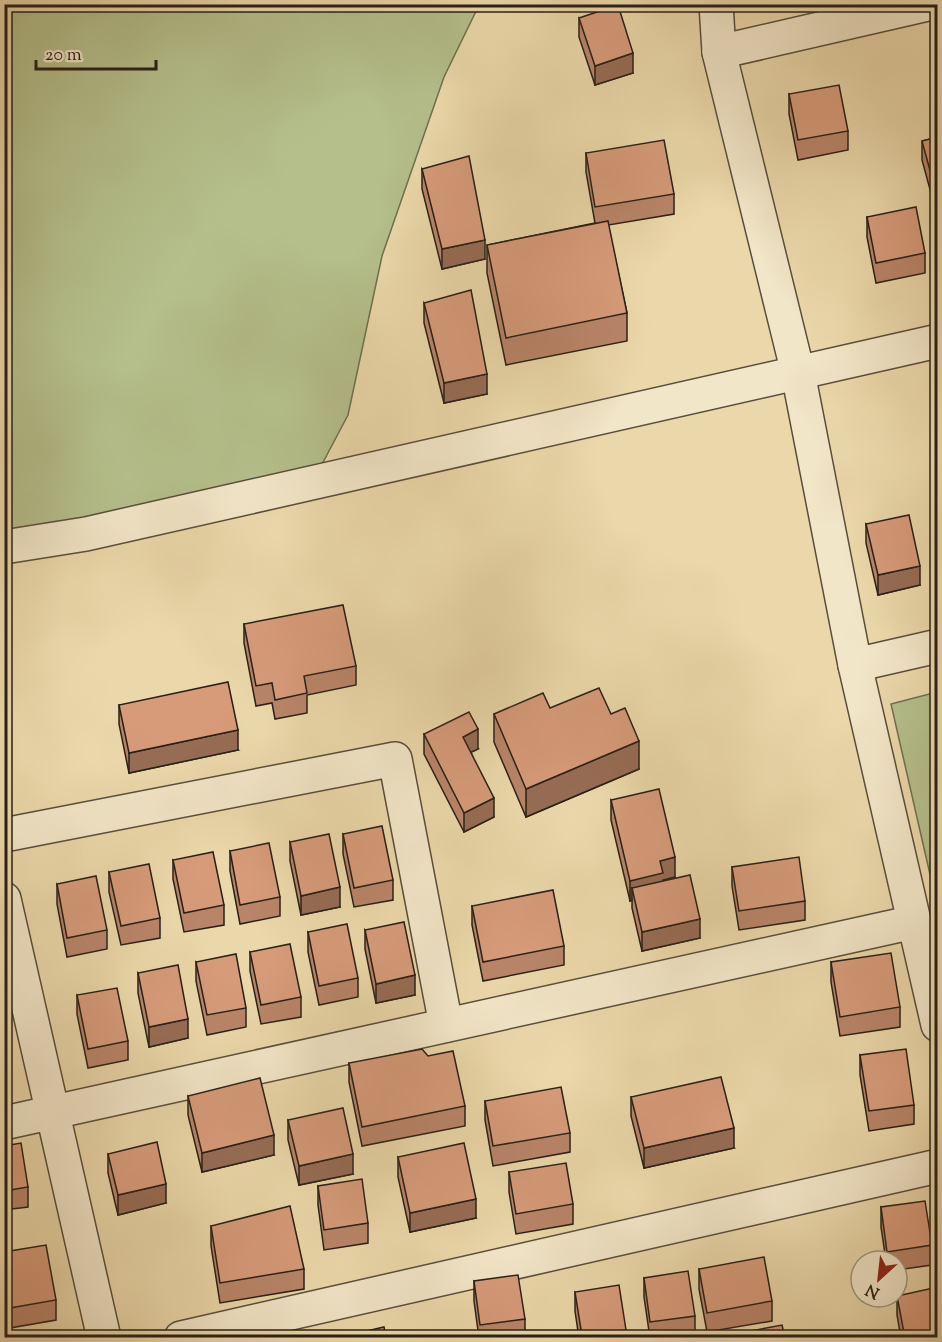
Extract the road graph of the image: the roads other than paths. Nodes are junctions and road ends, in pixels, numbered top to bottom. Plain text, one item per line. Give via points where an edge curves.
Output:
1 (716, 4) edge
2 (928, 4) edge
3 (719, 52) junction
4 (938, 341) edge
5 (798, 373) junction
6 (4, 547) edge
7 (938, 646) edge
8 (855, 665) junction
9 (4, 835) edge
10 (4, 900) edge
11 (914, 922) junction
12 (446, 1025) junction
13 (938, 1025) edge
14 (54, 1112) junction
15 (4, 1123) edge
16 (938, 1166) edge
17 (104, 1338) edge
18 (181, 1338) edge

1 - 3 street
2 - 3 street
3 - 5 street
4 - 5 street
5 - 6 street via 86,534
5 - 8 street
7 - 8 street
8 - 11 street
9 - 12 street via 395,759
10 - 14 street
11 - 12 street
11 - 13 street
12 - 14 street
14 - 15 street
14 - 17 street
16 - 18 street

